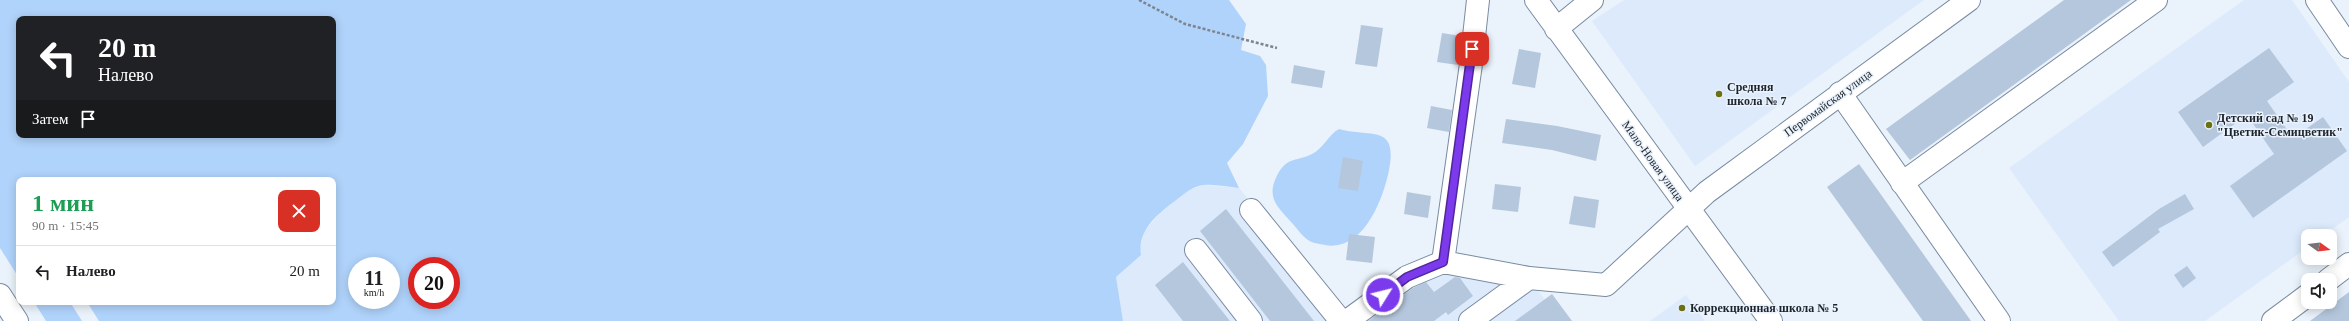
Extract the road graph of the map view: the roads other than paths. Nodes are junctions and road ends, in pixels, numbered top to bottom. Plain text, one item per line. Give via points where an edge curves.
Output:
1 (1478, 0) edge
2 (1536, 0) edge
3 (1592, 0) edge
4 (1969, 0) edge
5 (2156, 0) edge
6 (2316, 0) edge
7 (1556, 29) junction
8 (2349, 46) edge
9 (1840, 94) junction
10 (1902, 183) junction
11 (1689, 208) junction
12 (1251, 210) dead end
13 (1196, 250) dead end
14 (1443, 262) junction
15 (2349, 264) edge
16 (2337, 273) edge
17 (1529, 278) junction
18 (0, 295) edge
19 (2301, 300) edge
20 (17, 321) edge
21 (1251, 321) edge
22 (1341, 321) edge
23 (1347, 321) edge
24 (1470, 321) edge
25 (1771, 321) edge
26 (1999, 321) edge
27 (2273, 321) edge

1 - 14 street
2 - 7 street, Мало-Новая улица
3 - 7 street
4 - 9 street, Первомайская улица
5 - 10 street
6 - 8 street
7 - 11 street, Мало-Новая улица
9 - 10 street
9 - 11 street, Первомайская улица
10 - 26 street
11 - 17 street, Первомайская улица via 1606,285
11 - 25 street, Мало-Новая улица
12 - 22 street
13 - 21 street
14 - 17 street, Первомайская улица
14 - 23 street via 1407,277
15 - 16 street
17 - 24 street
18 - 20 street
19 - 27 street

